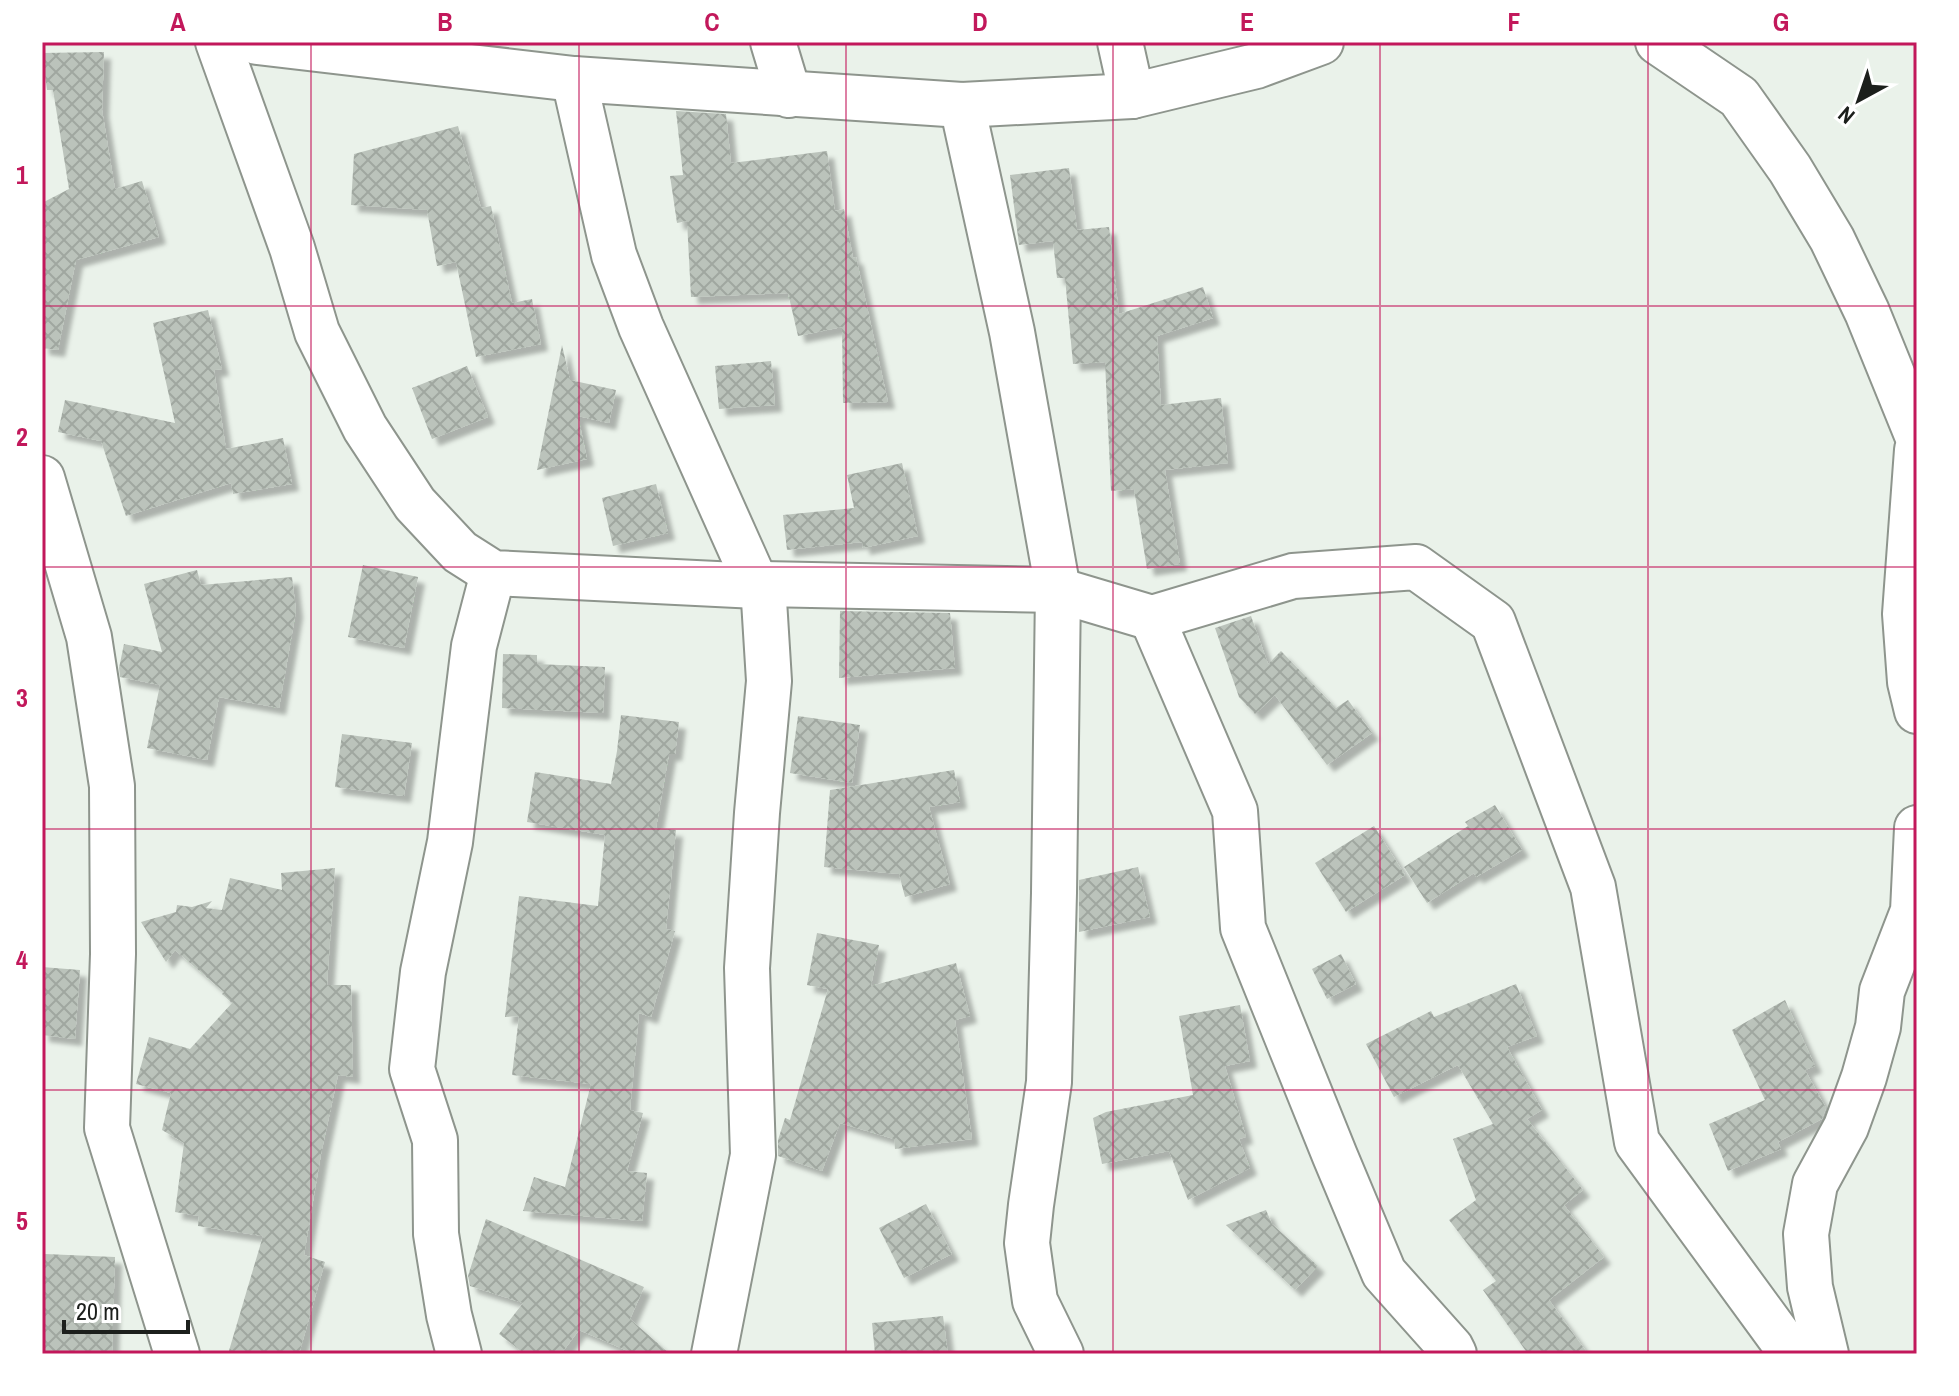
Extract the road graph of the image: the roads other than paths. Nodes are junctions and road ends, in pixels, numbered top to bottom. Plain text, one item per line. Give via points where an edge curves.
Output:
1 (218, 42) edge
2 (257, 42) edge
3 (773, 42) edge
4 (1120, 42) edge
5 (1321, 42) edge
6 (1658, 42) edge
7 (491, 56) edge
8 (574, 79) junction
9 (789, 95) junction
10 (1132, 96) junction
11 (962, 105) junction
12 (1917, 435) edge
13 (1917, 450) edge
14 (42, 478) edge
15 (493, 573) junction
16 (760, 585) junction
17 (1058, 590) junction
18 (1152, 618) junction
19 (1917, 711) edge
20 (1917, 828) edge
21 (177, 1354) edge
22 (459, 1354) edge
23 (714, 1354) edge
24 (1061, 1354) edge
25 (1454, 1354) edge
26 (1792, 1354) edge
27 (1826, 1354) edge

1 - 15 street via 317,332 365,428 415,504 460,552
2 - 7 street
3 - 9 street
4 - 10 street
5 - 10 street via 1256,66
6 - 12 street via 1739,97 1790,169 1867,312
7 - 8 street
8 - 9 street
8 - 16 street via 614,255 641,327
9 - 11 street
10 - 11 street
11 - 17 street via 1012,332
13 - 19 street via 1905,614
14 - 21 street via 89,637 112,786 107,1128
15 - 16 street
15 - 22 street via 474,646 450,842 423,972 412,1069 435,1140 436,1234
16 - 17 street
16 - 23 street via 769,681 747,968 753,1155
17 - 18 street
17 - 24 street via 1049,1082 1027,1243 1035,1301
18 - 25 street via 1235,811 1243,928 1335,1156 1384,1273
18 - 26 street via 1293,576 1416,567 1493,622 1593,887 1637,1142
20 - 27 street via 1913,911 1882,991 1878,1027 1855,1102 1815,1184 1806,1234 1810,1287

